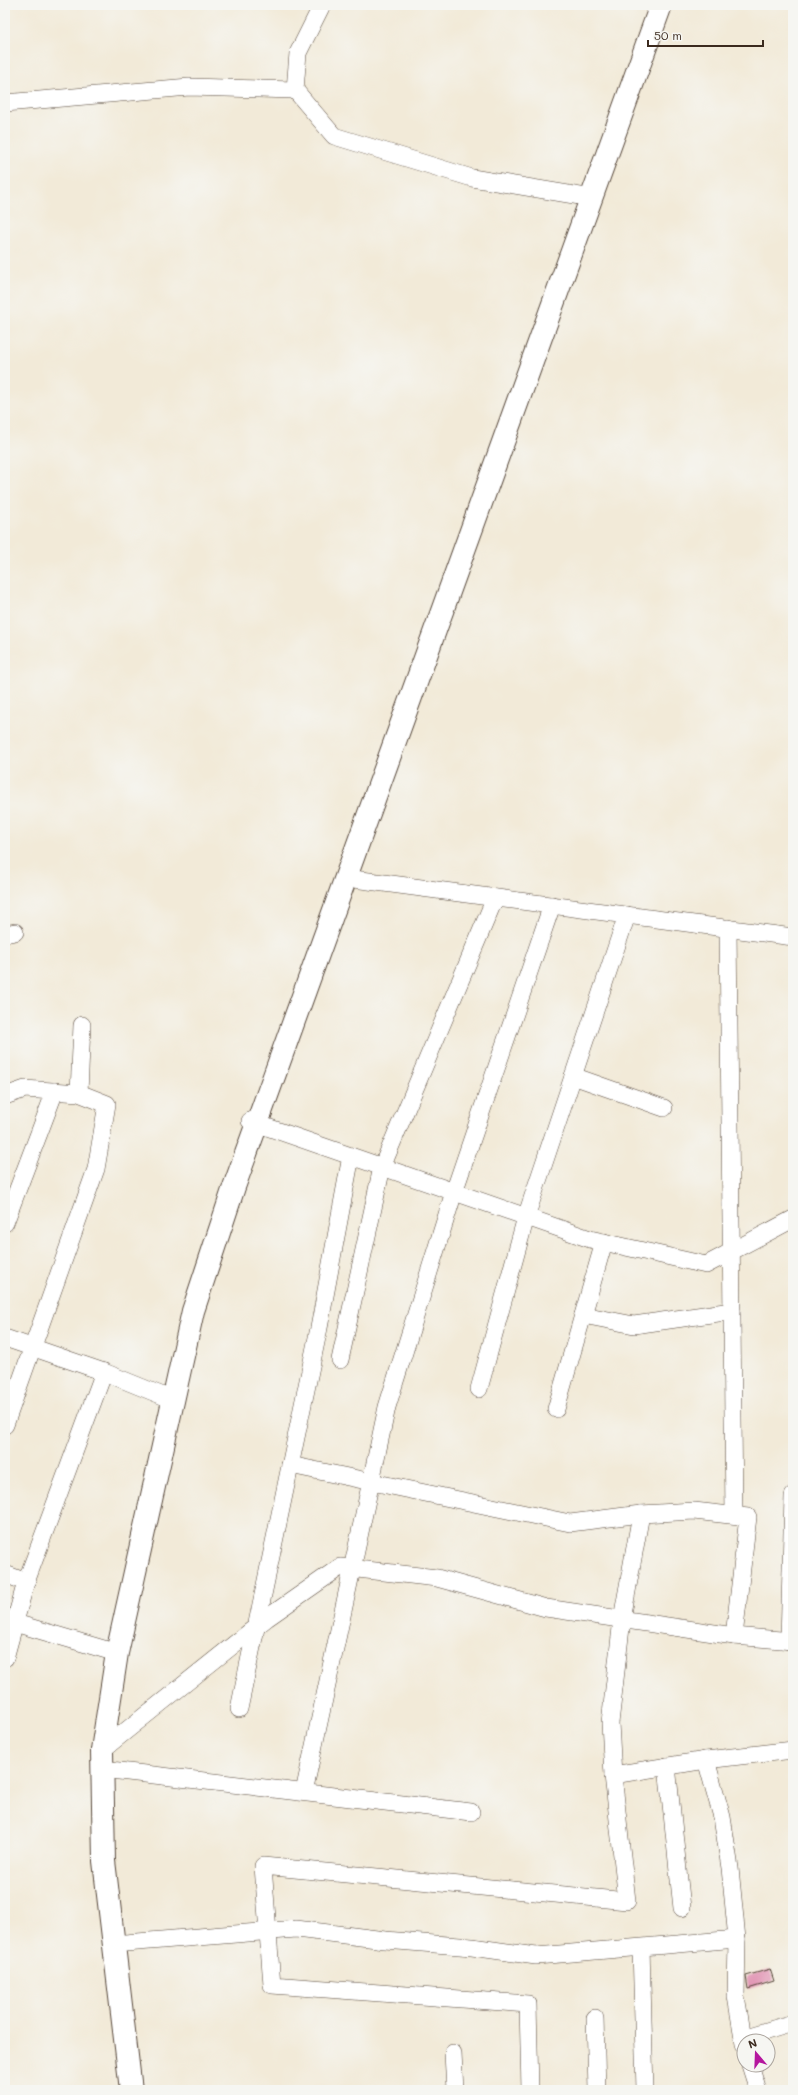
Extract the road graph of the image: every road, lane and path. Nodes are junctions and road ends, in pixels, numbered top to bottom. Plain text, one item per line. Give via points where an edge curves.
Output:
1 (322, 5) edge
2 (661, 5) edge
3 (295, 90) junction
4 (5, 103) edge
5 (592, 198) junction
6 (346, 878) junction
7 (496, 898) junction
8 (552, 905) junction
9 (627, 915) junction
10 (728, 928) junction
11 (793, 937) edge
12 (82, 1025) dead end
13 (574, 1076) junction
14 (55, 1091) junction
15 (79, 1093) junction
16 (5, 1096) edge
17 (664, 1108) dead end
18 (254, 1123) junction
19 (351, 1156) junction
20 (382, 1167) junction
21 (454, 1192) junction
22 (526, 1217) junction
23 (793, 1219) edge
24 (5, 1223) edge
25 (604, 1242) junction
26 (731, 1252) junction
27 (732, 1311) junction
28 (583, 1315) junction
29 (5, 1338) edge
30 (32, 1348) junction
31 (340, 1360) dead end
32 (104, 1372) junction
33 (479, 1388) dead end
34 (174, 1400) junction
35 (556, 1409) dead end
36 (5, 1425) edge
37 (290, 1465) junction
38 (371, 1482) junction
39 (793, 1496) edge
40 (641, 1514) junction
41 (734, 1515) junction
42 (352, 1569) junction
43 (5, 1574) edge
44 (26, 1582) junction
45 (622, 1619) junction
46 (15, 1623) junction
47 (256, 1627) junction
48 (734, 1636) junction
49 (791, 1641) edge
50 (117, 1653) junction
51 (5, 1658) edge
52 (239, 1709) dead end
53 (793, 1750) edge
54 (102, 1759) junction
55 (706, 1760) junction
56 (667, 1766) junction
57 (613, 1775) junction
58 (304, 1792) junction
59 (470, 1812) dead end
60 (682, 1908) dead end
61 (268, 1931) junction
62 (737, 1939) junction
63 (113, 1944) junction
64 (641, 1948) junction
65 (595, 2018) dead end
66 (793, 2023) edge
67 (742, 2033) edge
68 (765, 2033) edge
69 (453, 2052) dead end
70 (753, 2073) edge
71 (131, 2090) edge
72 (455, 2090) edge
73 (530, 2090) edge
74 (597, 2090) edge
75 (645, 2090) edge
76 (758, 2090) edge

1 - 3 street via 298,53
2 - 5 street
3 - 4 street via 188,87
3 - 5 street via 334,136 472,178
5 - 6 street
6 - 7 street
6 - 18 street
7 - 8 street
7 - 20 street
8 - 9 street
8 - 21 street
9 - 10 street
9 - 13 street
10 - 11 street
10 - 26 street
12 - 15 street
13 - 17 street
13 - 22 street
14 - 15 street
14 - 16 street via 25,1089
14 - 24 street
15 - 30 street via 107,1104 96,1168
18 - 19 street
18 - 34 street via 193,1310
19 - 20 street
19 - 37 street
20 - 21 street
20 - 31 street
21 - 22 street
21 - 38 street via 387,1407
22 - 25 street
22 - 33 street
23 - 26 street
25 - 26 street via 706,1265
25 - 28 street
26 - 27 street
27 - 28 street via 634,1325
27 - 41 street
28 - 35 street
29 - 30 street
30 - 32 street
30 - 36 street
32 - 34 street
32 - 44 street
34 - 50 street
37 - 38 street
37 - 47 street
38 - 40 street via 570,1523
38 - 42 street
39 - 49 street
40 - 41 street via 694,1511
40 - 45 street
41 - 48 street via 748,1517
42 - 45 street via 437,1578 546,1608
42 - 47 street via 340,1568
42 - 58 street
43 - 44 street
44 - 46 street
45 - 48 street
45 - 57 street via 610,1723
46 - 50 street
46 - 51 street
47 - 52 street
47 - 54 street
48 - 49 street
50 - 54 street
53 - 55 street
54 - 58 street
54 - 63 street via 104,1861
55 - 56 street
55 - 62 street via 722,1817
56 - 57 street
56 - 60 street
57 - 61 street via 628,1901 263,1866
58 - 59 street
61 - 63 street
61 - 64 street via 296,1929 536,1956
61 - 73 street via 272,1985 528,2004
62 - 64 street
62 - 67 street via 736,1996
63 - 71 street
64 - 75 street
65 - 74 street
66 - 68 street
69 - 72 street
70 - 76 street

